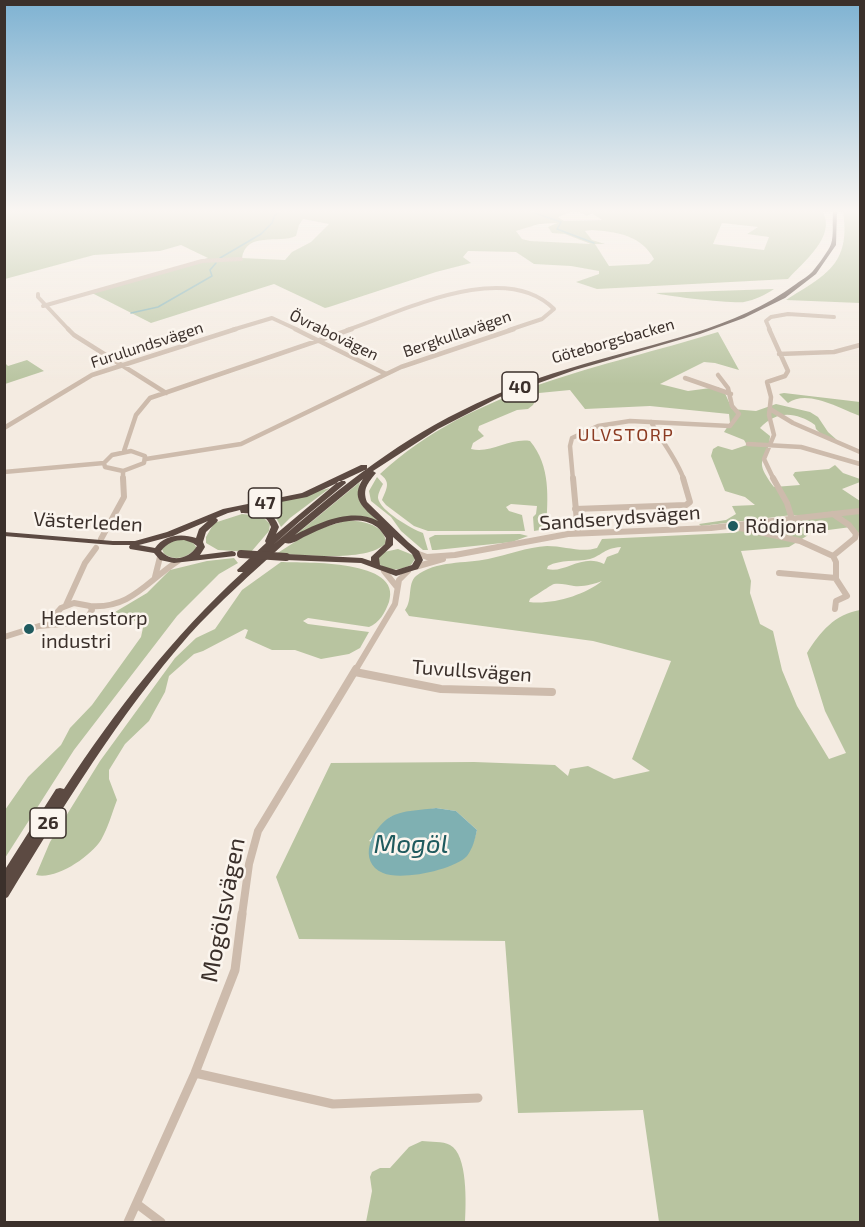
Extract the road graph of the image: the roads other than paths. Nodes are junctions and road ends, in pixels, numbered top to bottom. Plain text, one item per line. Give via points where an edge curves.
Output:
1 (173, 269) edge
2 (811, 269) edge
3 (817, 269) edge
4 (38, 294) dead end
5 (45, 306) junction
6 (834, 317) dead end
7 (272, 318) joint
8 (317, 340) junction
9 (861, 345) edge
10 (779, 354) junction
11 (120, 365) junction
12 (386, 374) junction
13 (718, 375) dead end
14 (685, 378) dead end
15 (166, 393) junction
16 (731, 394) junction
17 (770, 409) junction
18 (651, 422) junction
19 (4, 428) edge
20 (748, 444) dead end
21 (770, 445) junction
22 (124, 451) junction
23 (396, 451) junction
24 (861, 452) edge
25 (146, 459) junction
26 (104, 463) junction
27 (861, 464) edge
28 (364, 467) junction
29 (123, 471) junction
30 (4, 472) edge
31 (575, 509) junction
32 (861, 511) edge
33 (833, 514) junction
34 (792, 519) junction
35 (201, 522) junction
36 (738, 525) junction
37 (578, 533) junction
38 (4, 535) edge
39 (182, 537) junction
40 (101, 539) dead end
41 (169, 540) junction
42 (135, 543) junction
43 (200, 545) junction
44 (267, 546) junction
45 (96, 548) dead end
46 (381, 552) junction
47 (414, 552) junction
48 (159, 554) junction
49 (236, 554) junction
50 (455, 555) junction
51 (832, 556) junction
52 (286, 557) junction
53 (189, 559) junction
54 (178, 561) junction
55 (261, 561) junction
56 (376, 565) junction
57 (411, 569) junction
58 (384, 571) junction
59 (779, 573) dead end
60 (836, 578) junction
61 (154, 580) junction
62 (398, 587) junction
63 (71, 597) junction
64 (82, 603) junction
65 (66, 605) junction
66 (90, 606) junction
67 (103, 609) junction
68 (835, 609) dead end
69 (55, 615) junction
70 (89, 618) junction
71 (62, 624) junction
72 (39, 626) junction
73 (4, 637) edge
74 (355, 672) junction
75 (552, 692) dead end
76 (4, 882) edge
77 (4, 894) edge
78 (195, 1073) junction
79 (478, 1098) dead end
80 (137, 1204) junction
81 (128, 1222) edge
82 (162, 1222) edge

1 - 5 street
2 - 28 highway, Göteborgsbacken / 40 via 771,299 707,327 569,366 495,393 421,430
3 - 23 highway, Göteborgsbacken / 40 via 775,301 706,331 515,389 449,419
4 - 5 street
5 - 11 street via 74,335
6 - 10 street via 769,317 766,323
7 - 8 street, Övrabovägen
7 - 11 street, Furulundsvägen
8 - 12 street, Övrabovägen
8 - 12 street, Bergkullavägen via 487,286 525,291 554,309 542,319
8 - 15 street, Bergkullavägen
9 - 10 street via 834,352
10 - 17 street via 788,371 785,376 767,382
11 - 15 street
11 - 19 street, Furulundsvägen via 74,384
12 - 25 street, Bergkullavägen via 241,444
13 - 16 street
14 - 16 street
15 - 22 street, Bergkullavägen via 143,403
16 - 18 street via 732,406 739,414 730,426
17 - 21 street via 774,435
17 - 24 street
18 - 31 street via 596,426 572,438
18 - 31 street via 678,462 690,502 670,508
20 - 21 street
21 - 27 street via 811,449
21 - 34 street via 765,465
22 - 25 street via 137,452
22 - 26 street
23 - 47 highway via 366,480 361,495 371,512
23 - 55 highway, 40
25 - 29 street via 139,467
26 - 29 street via 109,469
26 - 30 street
28 - 35 highway, 47 via 304,495 226,511
28 - 44 highway, 40
29 - 40 street via 124,497
31 - 37 street
32 - 33 street, Sandserydsvägen
33 - 34 street, Sandserydsvägen
33 - 51 street via 856,534 843,550
34 - 36 street, Sandserydsvägen
35 - 39 highway, 47
35 - 42 highway
36 - 37 street, Sandserydsvägen
36 - 51 street via 800,541
37 - 50 street, Sandserydsvägen
38 - 42 highway, Västerleden
38 - 48 highway, Västerleden via 146,547
39 - 41 highway, Västerleden
39 - 43 highway
41 - 42 highway, Västerleden
41 - 48 highway via 160,546
43 - 44 highway via 202,531 215,519 250,511 263,513 274,522
43 - 49 highway via 209,551
43 - 53 highway via 197,554
44 - 76 highway, 26 via 191,621 145,674 87,751
45 - 63 street via 74,584
46 - 47 highway via 400,548
46 - 52 highway via 344,557
46 - 55 highway, 26 via 390,542 385,530 371,522 346,519 310,530
46 - 56 highway via 374,561
47 - 50 street, Sandserydsvägen via 426,557
47 - 57 highway via 419,560
48 - 54 highway, Västerleden
48 - 61 street
49 - 52 highway, bridge
49 - 53 highway
50 - 57 street, Sandserydsvägen
51 - 60 street
52 - 56 highway
53 - 54 highway
54 - 61 street
55 - 77 highway, 26 via 207,612 151,675 94,752
56 - 58 highway
57 - 58 highway
57 - 62 street, Mogölsvägen via 402,574
58 - 62 street
59 - 60 street
60 - 68 street via 847,596 835,603
61 - 67 street via 128,600
62 - 74 street, Mogölsvägen via 396,604
63 - 64 street
63 - 65 street
64 - 65 street
64 - 66 street
65 - 69 street
66 - 67 street
66 - 70 street
67 - 70 street
69 - 71 street
69 - 72 street
70 - 71 street
71 - 72 street
72 - 73 street
74 - 75 street, Tuvullsvägen via 441,689
74 - 78 street, Mogölsvägen via 258,831 249,864 235,970
78 - 79 street via 333,1104
78 - 80 street, Mogölsvägen
80 - 81 street, Mogölsvägen
80 - 82 street

